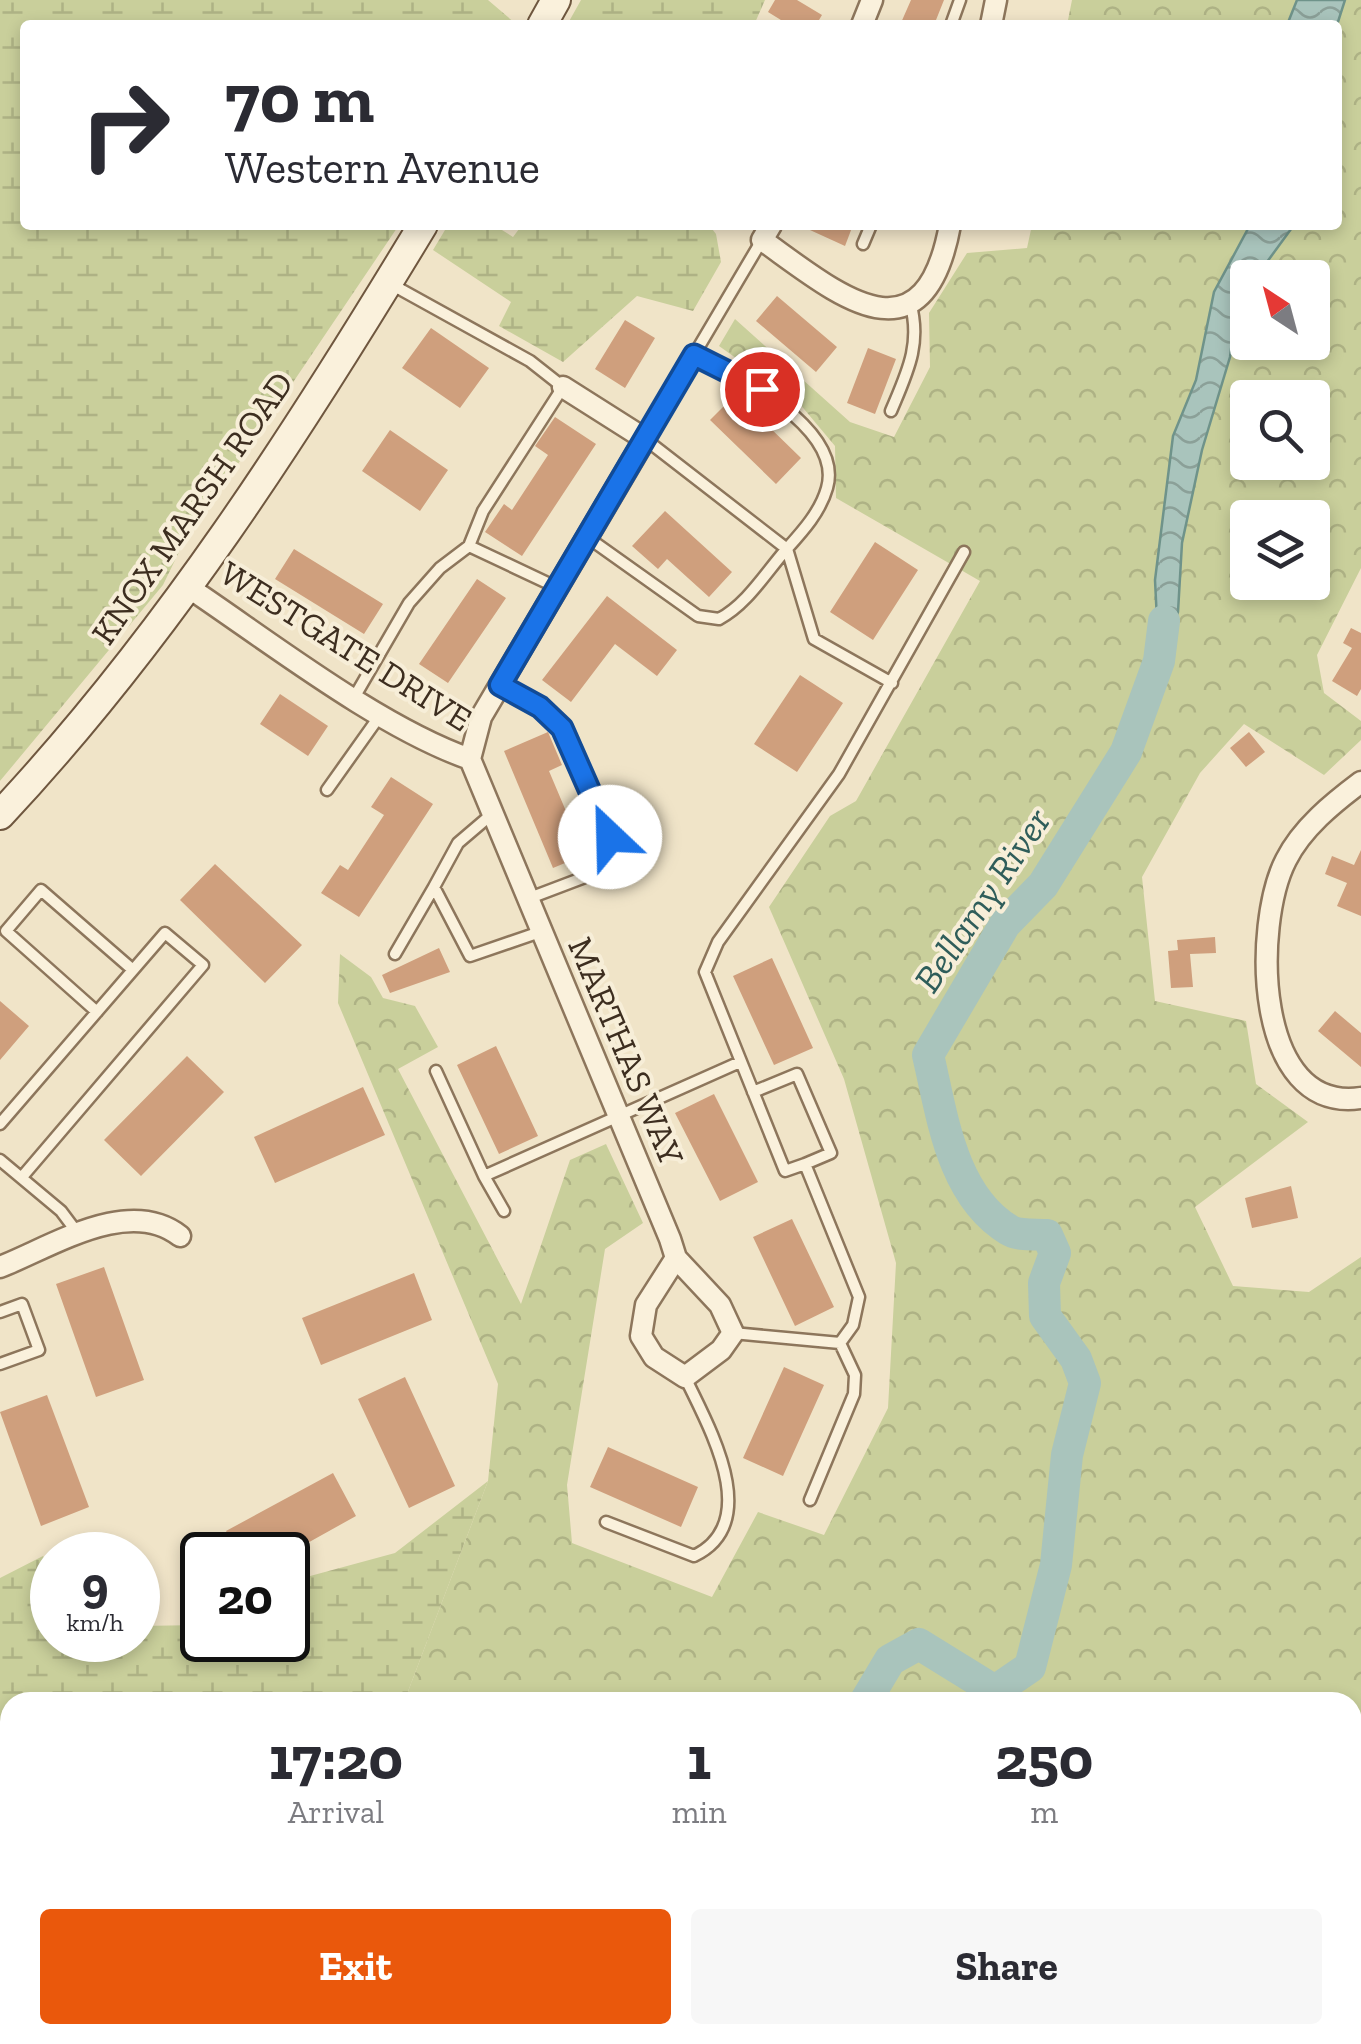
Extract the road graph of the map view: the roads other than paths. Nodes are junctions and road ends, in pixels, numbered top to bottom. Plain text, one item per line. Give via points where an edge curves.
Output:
1 (421, 230) edge
2 (869, 230) edge
3 (949, 230) edge
4 (766, 233) edge
5 (863, 244) dead end
6 (388, 283) junction
7 (910, 301) junction
8 (694, 355) junction
9 (563, 388) junction
10 (891, 410) dead end
11 (645, 439) junction
12 (586, 536) junction
13 (469, 546) junction
14 (787, 549) junction
15 (964, 552) dead end
16 (188, 586) junction
17 (556, 586) junction
18 (892, 684) junction
19 (500, 685) junction
20 (355, 696) junction
21 (382, 714) junction
22 (470, 759) junction
23 (1361, 782) edge
24 (327, 790) dead end
25 (493, 813) junction
26 (0, 815) edge
27 (434, 887) junction
28 (528, 899) junction
29 (540, 932) junction
30 (395, 954) dead end
31 (133, 970) junction
32 (97, 1012) junction
33 (740, 1062) junction
34 (436, 1071) dead end
35 (753, 1092) junction
36 (1361, 1098) edge
37 (620, 1116) junction
38 (0, 1124) edge
39 (0, 1160) edge
40 (805, 1164) junction
41 (484, 1176) junction
42 (22, 1177) junction
43 (504, 1211) dead end
44 (80, 1236) junction
45 (180, 1236) dead end
46 (676, 1258) junction
47 (0, 1266) edge
48 (0, 1312) edge
49 (734, 1333) junction
50 (840, 1343) junction
51 (0, 1364) edge
52 (685, 1377) junction
53 (810, 1500) dead end
54 (606, 1522) dead end

1 - 6 main road, KNOX MARSH ROAD
2 - 5 lane
3 - 7 street via 937,272
4 - 7 street via 854,304 875,309
4 - 8 lane
6 - 9 lane via 530,361
6 - 16 main road, KNOX MARSH ROAD
7 - 10 lane via 914,356
8 - 11 lane
8 - 14 lane via 762,389 822,447 830,467 827,488
9 - 11 street
9 - 13 lane via 483,511
11 - 12 street
11 - 14 lane
12 - 14 lane via 709,619 739,605
12 - 17 street
13 - 17 lane
13 - 20 lane via 409,603
14 - 18 lane via 814,639
15 - 18 lane
16 - 20 street, WESTGATE DRIVE
16 - 26 main road, KNOX MARSH ROAD via 86,721
17 - 19 street
18 - 33 lane via 839,774 709,958 707,986
19 - 22 street via 481,717
19 - 28 lane via 562,728 613,849 604,868
20 - 21 street, WESTGATE DRIVE
21 - 22 street, WESTGATE DRIVE
21 - 24 lane
22 - 25 street, MARTHAS WAY
23 - 36 street via 1311,826 1286,860 1271,906 1269,947 1280,1053 1306,1085 1344,1100
25 - 27 lane via 458,844
25 - 28 street, MARTHAS WAY
27 - 29 lane via 470,956
27 - 30 lane
28 - 29 street, MARTHAS WAY
29 - 37 street, MARTHAS WAY
31 - 32 lane
31 - 32 lane via 41,890 6,931
31 - 42 lane via 165,933 203,965
32 - 38 lane
33 - 35 lane
33 - 37 lane
34 - 41 lane
35 - 40 lane via 786,1171
35 - 40 lane via 797,1074 830,1153
37 - 41 lane
37 - 46 street, MARTHAS WAY
39 - 42 lane
40 - 50 lane via 859,1297 853,1325
41 - 43 lane
42 - 44 lane
44 - 45 street via 142,1218
44 - 47 street
46 - 49 street, MARTHAS WAY via 720,1305
46 - 52 street via 646,1304 641,1336 654,1357
48 - 51 lane via 22,1304 39,1350
49 - 50 lane
49 - 52 street
50 - 53 lane via 855,1375 854,1394
52 - 54 lane via 720,1457 727,1493 723,1524 694,1556

